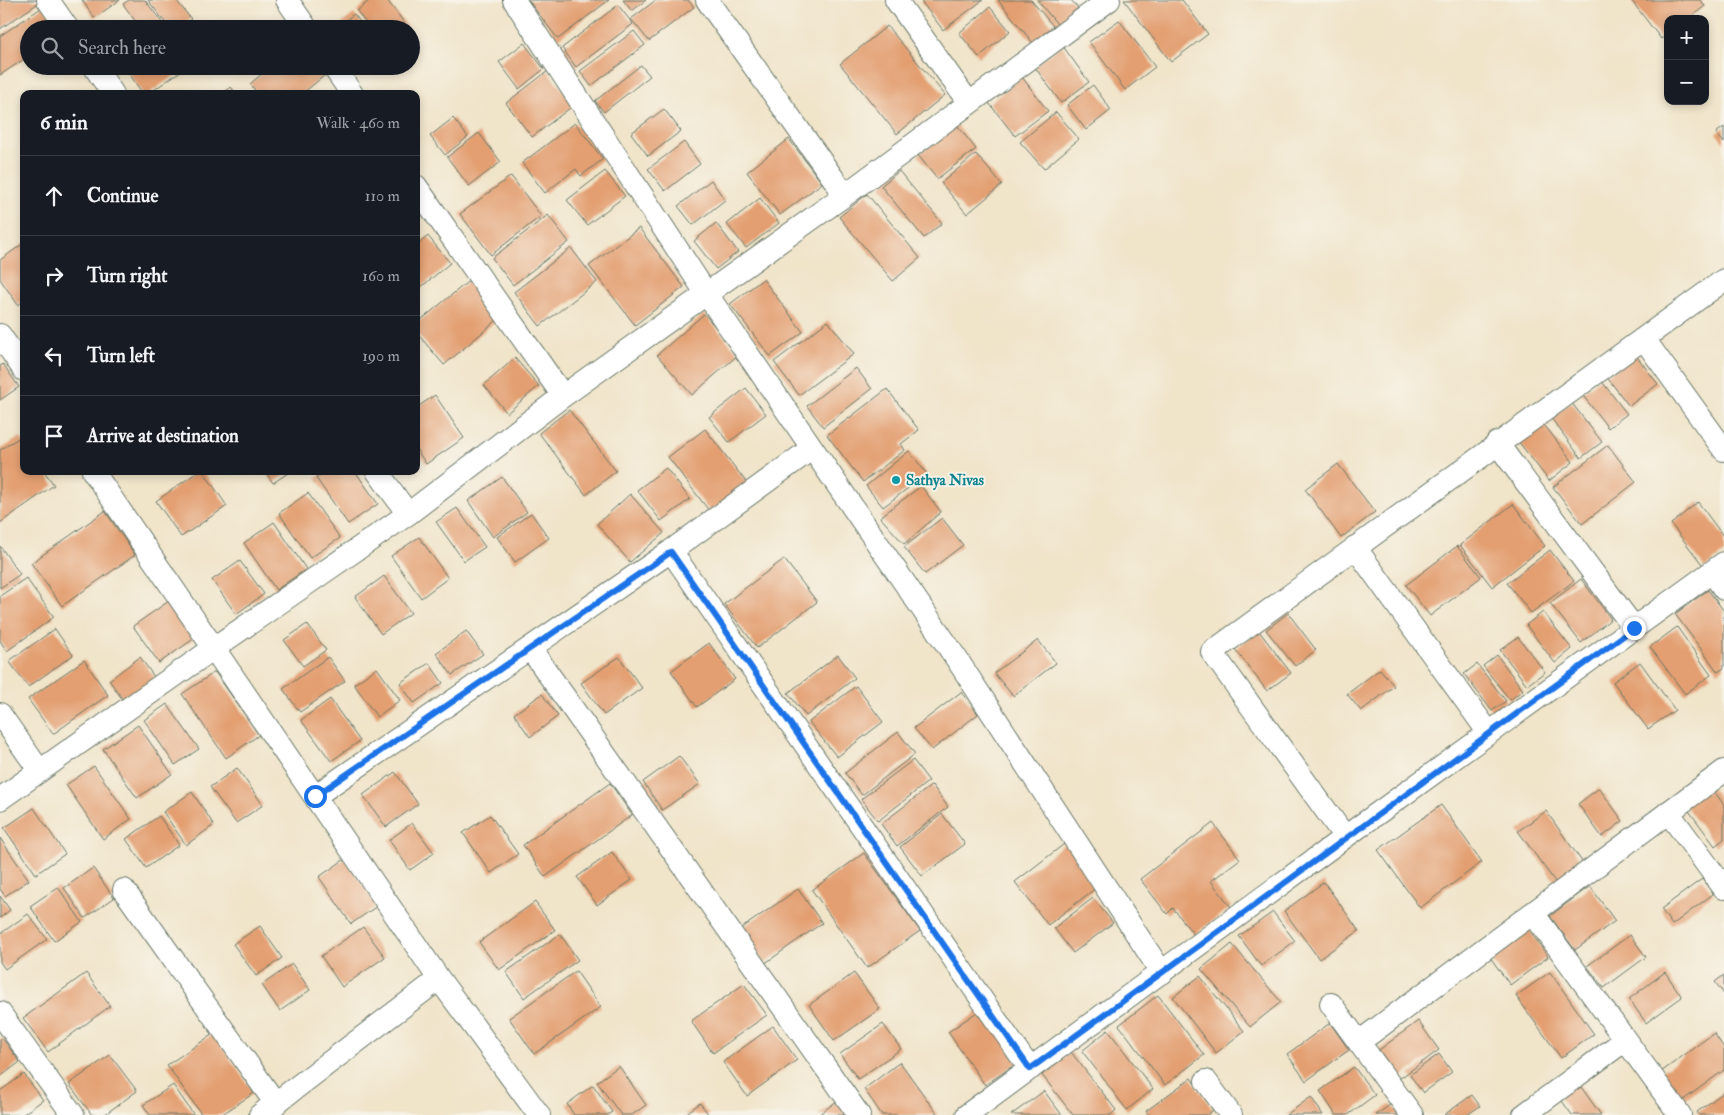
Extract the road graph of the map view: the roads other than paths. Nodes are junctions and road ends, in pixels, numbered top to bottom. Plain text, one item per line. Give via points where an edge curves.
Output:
1 (48, 0) edge
2 (287, 0) edge
3 (514, 0) edge
4 (707, 0) edge
5 (896, 0) edge
6 (1097, 3) edge
7 (62, 20) edge
8 (301, 20) edge
9 (100, 75) edge
10 (339, 75) edge
11 (110, 90) edge
12 (349, 90) edge
13 (969, 103) junction
14 (420, 192) edge
15 (845, 195) junction
16 (1724, 280) edge
17 (706, 293) junction
18 (0, 335) edge
19 (1644, 339) junction
20 (20, 364) edge
21 (562, 396) junction
22 (1497, 443) junction
23 (811, 449) junction
24 (1724, 450) edge
25 (96, 475) edge
26 (380, 475) edge
27 (408, 514) junction
28 (1355, 547) junction
29 (671, 552) junction
30 (1720, 575) edge
31 (1634, 628) junction
32 (214, 648) junction
33 (530, 648) junction
34 (0, 714) edge
35 (1489, 733) junction
36 (39, 770) junction
37 (1724, 771) edge
38 (315, 796) junction
39 (0, 799) edge
40 (1668, 812) junction
41 (1345, 837) junction
42 (1724, 888) edge
43 (124, 890) dead end
44 (1533, 913) junction
45 (1162, 973) junction
46 (439, 979) junction
47 (1332, 1004) dead end
48 (0, 1013) edge
49 (1625, 1040) junction
50 (1359, 1042) junction
51 (1030, 1069) junction
52 (1206, 1081) dead end
53 (268, 1110) edge
54 (73, 1115) edge
55 (539, 1115) edge
56 (859, 1115) edge
57 (967, 1115) edge
58 (1231, 1115) edge
59 (1412, 1115) edge
60 (1524, 1115) edge
61 (1680, 1115) edge

1 - 7 street
2 - 8 street
3 - 17 street
4 - 15 street
5 - 13 street
6 - 13 street
9 - 11 street
10 - 12 street
13 - 15 street
14 - 21 street
15 - 17 street
16 - 19 street
17 - 21 street
17 - 23 street
18 - 20 street
19 - 22 street
19 - 24 street
21 - 27 street
22 - 28 street
22 - 31 street
23 - 29 street
23 - 45 street via 958,661
25 - 32 street
26 - 27 street
27 - 32 street
28 - 35 street
28 - 41 street via 1212,652
29 - 33 street
29 - 51 street
30 - 31 street
31 - 35 street
32 - 36 street
32 - 38 street
33 - 38 street
33 - 56 street
34 - 36 street
35 - 41 street
36 - 39 street
37 - 40 street
38 - 46 street
40 - 42 street
40 - 44 street
41 - 45 street
43 - 53 street
44 - 49 street
44 - 50 street
45 - 51 street
46 - 53 street
46 - 55 street
47 - 50 street
48 - 54 street
49 - 60 street
49 - 61 street
50 - 59 street
51 - 57 street
52 - 58 street

